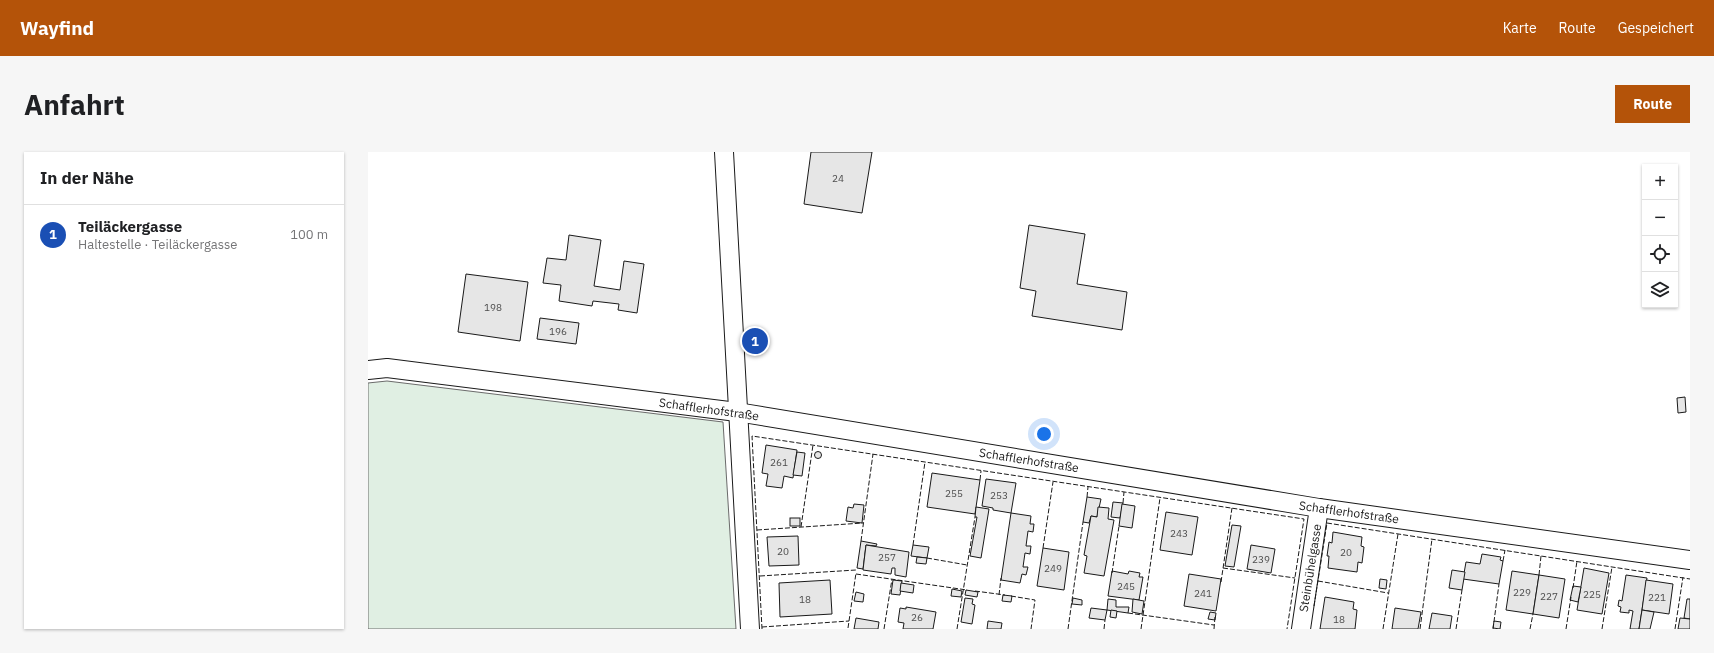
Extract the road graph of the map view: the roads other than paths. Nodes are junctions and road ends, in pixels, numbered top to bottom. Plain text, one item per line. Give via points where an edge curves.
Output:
1 (724, 152) edge
2 (368, 370) edge
3 (737, 412) junction
4 (1320, 508) junction
5 (1690, 560) edge
6 (750, 629) edge
7 (1301, 629) edge

1 - 3 street
2 - 3 street, Schafflerhofstraße via 387,368
3 - 4 street, Schafflerhofstraße
3 - 6 street
4 - 5 street, Schafflerhofstraße
4 - 7 street, Steinbühelgasse

